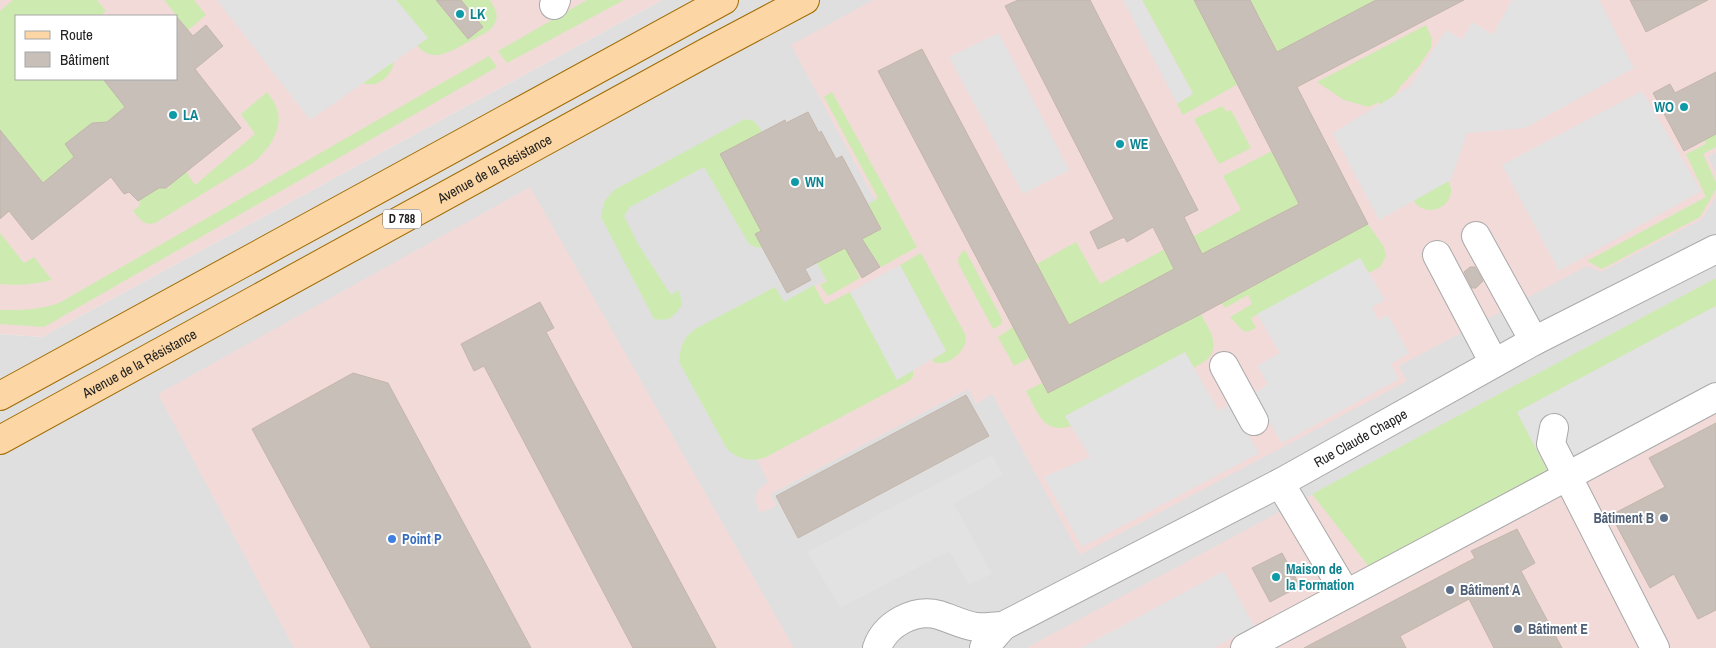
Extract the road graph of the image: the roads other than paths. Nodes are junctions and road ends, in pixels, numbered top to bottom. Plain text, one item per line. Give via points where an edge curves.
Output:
1 (724, 0) edge
2 (805, 0) edge
3 (1476, 236) dead end
4 (1716, 249) edge
5 (1437, 255) dead end
6 (1534, 341) junction
7 (1494, 363) junction
8 (1224, 366) dead end
9 (0, 396) edge
10 (1716, 397) edge
11 (1254, 421) dead end
12 (1554, 428) dead end
13 (0, 440) edge
14 (1568, 476) junction
15 (1280, 483) junction
16 (1346, 594) junction
17 (1003, 626) junction
18 (1237, 645) edge
19 (877, 648) edge
20 (984, 648) edge
21 (1655, 648) edge

1 - 9 main road, D 788
2 - 13 main road, Avenue de la Résistance / D 788
3 - 6 lane
4 - 6 lane, Rue Claude Chappe
5 - 7 lane
6 - 7 lane, Rue Claude Chappe
7 - 15 lane, Rue Claude Chappe
8 - 11 lane
10 - 14 lane
12 - 14 lane via 1551,444
14 - 16 lane
14 - 21 lane
15 - 16 lane
15 - 17 lane, Rue Claude Chappe
16 - 18 lane
17 - 19 lane via 977,627 938,615 920,614 902,619 888,630
17 - 20 lane

